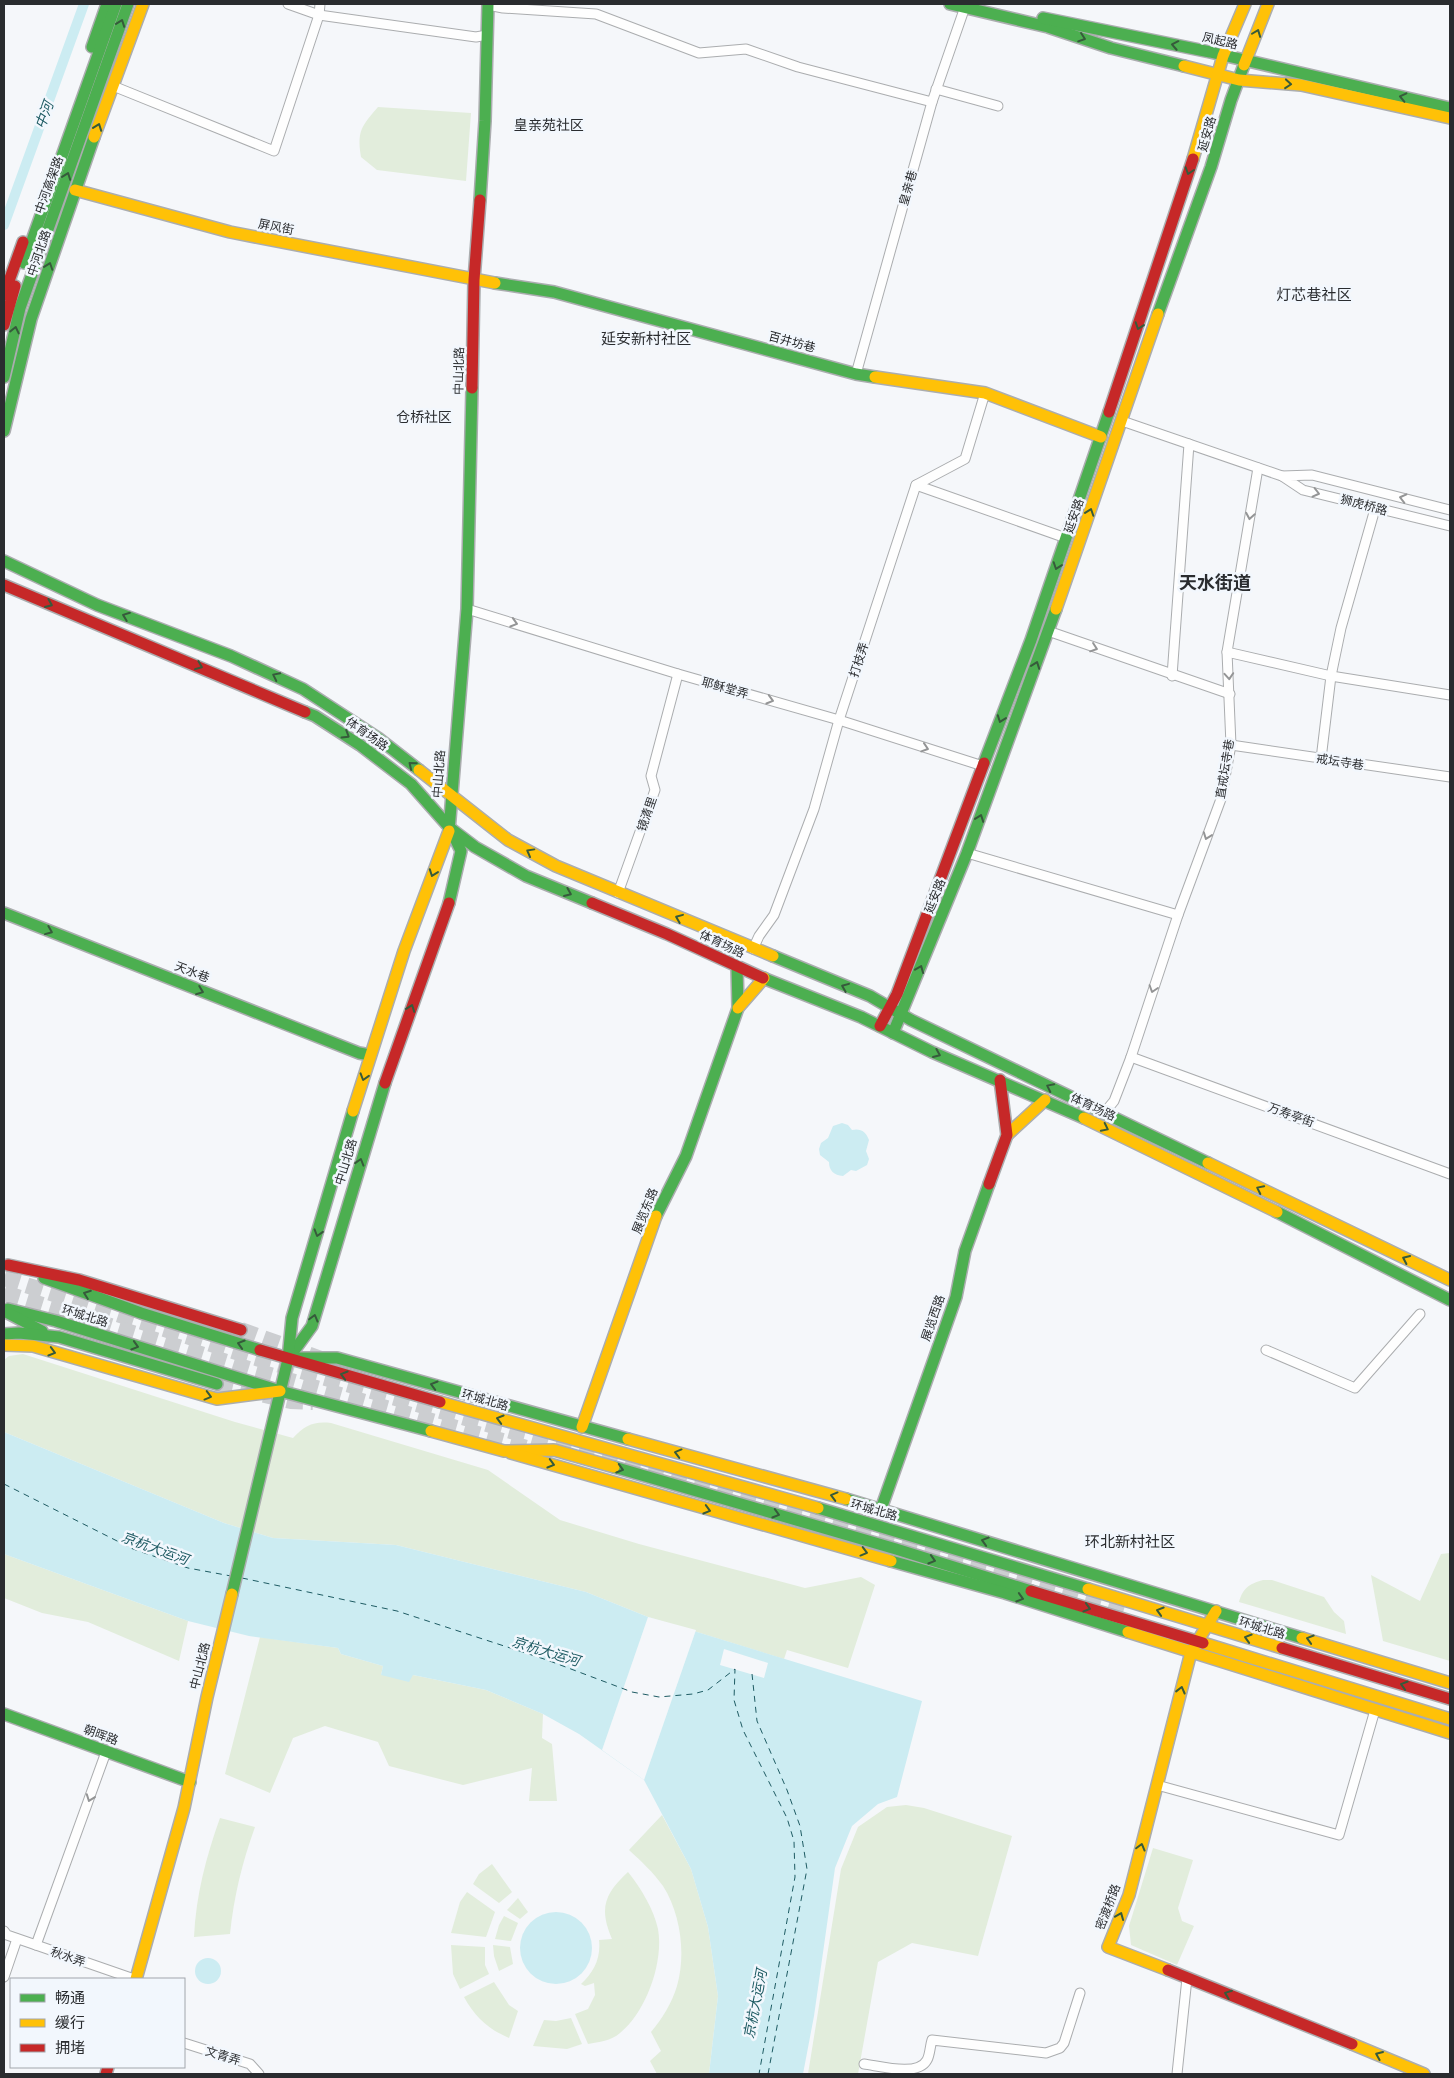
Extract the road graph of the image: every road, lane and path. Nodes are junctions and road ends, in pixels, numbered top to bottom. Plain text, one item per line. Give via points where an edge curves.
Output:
1 (107, 4) edge
2 (116, 4) edge
3 (128, 4) edge
4 (143, 4) edge
5 (288, 4) edge
6 (320, 4) edge
7 (488, 4) edge
8 (950, 4) edge
9 (982, 4) edge
10 (1245, 4) edge
11 (1268, 4) edge
12 (965, 5) edge
13 (319, 15) junction
14 (487, 35) junction
15 (1223, 56) junction
16 (1245, 61) junction
17 (1218, 74) junction
18 (1239, 80) junction
19 (113, 86) junction
20 (936, 89) junction
21 (932, 102) junction
22 (998, 106) dead end
23 (1450, 108) edge
24 (1450, 118) edge
25 (75, 190) junction
26 (474, 280) junction
27 (4, 295) edge
28 (4, 325) edge
29 (856, 374) junction
30 (4, 377) edge
31 (985, 394) junction
32 (1122, 421) junction
33 (4, 431) edge
34 (1100, 437) junction
35 (1189, 444) junction
36 (1258, 468) junction
37 (1282, 476) junction
38 (916, 485) junction
39 (1375, 509) junction
40 (1450, 510) edge
41 (1450, 526) edge
42 (1066, 538) junction
43 (4, 562) edge
44 (4, 585) edge
45 (467, 609) junction
46 (1048, 631) junction
47 (1227, 652) junction
48 (678, 674) junction
49 (1172, 676) junction
50 (1331, 676) junction
51 (1230, 694) junction
52 (1450, 695) edge
53 (839, 720) junction
54 (1231, 745) junction
55 (1321, 759) junction
56 (983, 766) junction
57 (1450, 777) edge
58 (450, 795) junction
59 (450, 828) junction
60 (967, 853) junction
61 (942, 855) dead end
62 (618, 893) junction
63 (4, 913) edge
64 (1178, 915) junction
65 (754, 949) junction
66 (737, 967) junction
67 (764, 978) junction
68 (738, 1008) junction
69 (889, 1008) junction
70 (901, 1014) junction
71 (880, 1026) junction
72 (893, 1033) junction
73 (370, 1055) junction
74 (1131, 1057) junction
75 (1000, 1080) junction
76 (1045, 1100) junction
77 (1104, 1113) junction
78 (1007, 1135) junction
79 (1450, 1174) edge
80 (6, 1264) edge
81 (1450, 1280) edge
82 (1450, 1300) edge
83 (4, 1310) edge
84 (1420, 1314) dead end
85 (241, 1330) tunnel mouth
86 (4, 1334) edge
87 (59, 1337) junction
88 (4, 1346) edge
89 (1266, 1350) dead end
90 (288, 1359) junction
91 (217, 1384) tunnel mouth
92 (280, 1391) junction
93 (582, 1427) junction
94 (881, 1509) junction
95 (1216, 1610) junction
96 (1207, 1625) junction
97 (1194, 1647) junction
98 (1450, 1683) edge
99 (1450, 1699) edge
100 (1375, 1710) junction
101 (4, 1714) edge
102 (1450, 1719) edge
103 (1450, 1733) edge
104 (106, 1752) junction
105 (190, 1782) junction
106 (1157, 1785) junction
107 (4, 1931) edge
108 (18, 1939) junction
109 (36, 1946) junction
110 (4, 1977) edge
111 (132, 1978) edge
112 (135, 1978) edge
113 (1187, 1978) junction
114 (1080, 1993) dead end
115 (185, 2043) edge
116 (864, 2064) dead end
117 (259, 2074) edge
118 (1177, 2074) edge
119 (1424, 2074) edge

1 - 27 main road, 中河北路
2 - 28 main road, 中河高架路
30 -> 3 main road, 中河高架路 via 20,308
4 - 19 main road, 中河北路
5 - 13 street
6 - 13 street
7 - 14 main road, 中山北路
7 - 21 street via 503,8 596,14 699,53 746,48 798,67
8 - 12 main road
15 -> 9 main road, 凤起路
10 - 15 main road, 延安路
16 -> 11 main road, 延安路
12 -> 17 main road via 1111,48
12 - 20 street, 皇亲巷
13 - 14 street
13 - 19 street via 274,151
14 - 26 main road, 中山北路 via 485,121
15 - 16 main road, 凤起路
15 - 17 main road, 延安路
16 - 18 main road, 延安路
23 -> 16 main road, 凤起路
17 - 18 main road
17 -> 34 main road, 延安路 via 1142,317
18 -> 24 main road via 1302,85
18 - 32 main road, 延安路
25 -> 19 main road, 中河北路
20 - 21 street, 皇亲巷
20 - 22 street
21 - 29 street, 皇亲巷
25 - 26 main road, 屏风街 via 230,232
33 -> 25 main road, 中河北路 via 31,319
26 - 29 main road, 百井坊巷 via 554,292
26 - 45 main road, 中山北路
29 - 31 main road, 百井坊巷
31 - 34 main road, 百井坊巷
31 - 38 street via 965,459
32 - 35 street, 狮虎桥路
46 -> 32 main road, 延安路
34 - 42 main road, 延安路
35 - 36 street, 狮虎桥路
35 - 49 street
36 - 37 street, 狮虎桥路
36 -> 47 street, 直戒坛寺巷
37 -> 39 street, 狮虎桥路 via 1304,490
40 -> 37 street, 狮虎桥路 via 1312,476
38 - 42 street
38 - 53 street, 打枝弄
39 - 41 street, 狮虎桥路
39 - 50 street via 1341,628
42 -> 56 main road, 延安路
58 -> 43 main road, 体育场路 via 378,738 303,689 231,656 97,605
44 -> 59 main road, 体育场路 via 316,716 360,744 411,784
45 -> 48 street, 耶稣堂弄
45 - 58 main road, 中山北路
46 -> 49 street
60 -> 46 main road, 延安路
47 - 50 street
47 -> 51 street, 直戒坛寺巷
48 -> 53 street, 耶稣堂弄
48 - 62 street, 镜清里 via 651,776 656,790
49 - 51 street
50 - 52 street
50 - 55 street
51 - 54 street, 直戒坛寺巷
53 -> 56 street, 耶稣堂弄
53 - 65 street, 打枝弄 via 814,809 774,915
54 - 55 street, 戒坛寺巷
54 -> 64 street, 直戒坛寺巷 via 1221,799
55 - 57 street, 戒坛寺巷
56 - 69 main road, 延安路
58 - 59 main road, 中山北路
62 -> 58 main road, 体育场路 via 556,866 508,840
59 -> 66 main road, 体育场路 via 475,847 526,876 667,934
59 -> 73 main road, 中山北路 via 404,951
90 -> 59 main road, 中山北路 via 312,1326 391,1063 452,894 461,851
60 - 64 street
70 -> 60 main road, 延安路
61 - 69 main road via 890,990
65 -> 62 main road, 体育场路
63 -> 73 main road, 天水巷
64 -> 74 street, 直戒坛寺巷
69 -> 65 main road, 体育场路 via 870,996
66 - 67 main road, 体育场路
66 - 68 main road, 展览东路
67 - 68 main road, 展览东路
67 - 71 main road, 体育场路
68 - 93 main road, 展览东路 via 686,1156 658,1212
69 - 70 main road, 体育场路
69 - 71 main road, 延安路
70 - 72 main road, 延安路
77 -> 70 main road, 体育场路
71 - 72 main road, 体育场路
72 -> 75 main road, 体育场路
73 -> 90 main road, 中山北路 via 292,1318
74 - 77 street, 直戒坛寺巷 via 1114,1102
74 - 79 street, 万寿亭街
75 - 76 main road, 体育场路
75 - 78 main road, 展览西路
76 - 78 main road, 展览西路
76 -> 82 main road, 体育场路 via 1283,1214
81 -> 77 main road, 体育场路
78 - 94 main road, 展览西路 via 965,1251 956,1297
80 - 85 main road via 79,1280
90 -> 80 main road, 环城北路 via 141,1313
83 - 87 main road via 32,1327
83 -> 92 main road, 环城北路 via 56,1321
84 - 89 street via 1354,1388
86 - 87 main road
87 - 91 main road
88 -> 92 main road via 33,1346 217,1399
90 - 92 main road, 中山北路
93 -> 90 main road, 环城北路 via 337,1358
96 -> 90 main road, 环城北路 via 888,1528
92 -> 97 main road, 环城北路 via 504,1451 554,1450 896,1549
92 - 105 main road, 中山北路
94 -> 93 main road, 环城北路
95 -> 94 main road, 环城北路
95 - 96 main road, 密渡桥路
98 -> 95 main road, 环城北路
96 - 97 main road, 密渡桥路
99 -> 96 main road, 环城北路
97 - 100 main road, 环城北路
97 - 102 main road, 环城北路
106 -> 97 main road, 密渡桥路
100 - 103 main road, 环城北路
100 - 106 street via 1339,1835
101 - 104 main road, 朝晖路
104 - 105 main road, 朝晖路
104 -> 109 street
105 - 112 main road, 中山北路
113 -> 106 main road, 密渡桥路 via 1108,1947 1129,1895
107 - 108 street, 秋水弄
108 - 109 street, 秋水弄
108 - 110 street
109 - 111 street, 秋水弄
113 - 118 street
119 -> 113 main road, 密渡桥路
114 - 116 street via 1067,2037 1060,2048 1046,2053 932,2040 927,2060 919,2067 908,2070
115 - 117 street, 文青弄 via 250,2064

